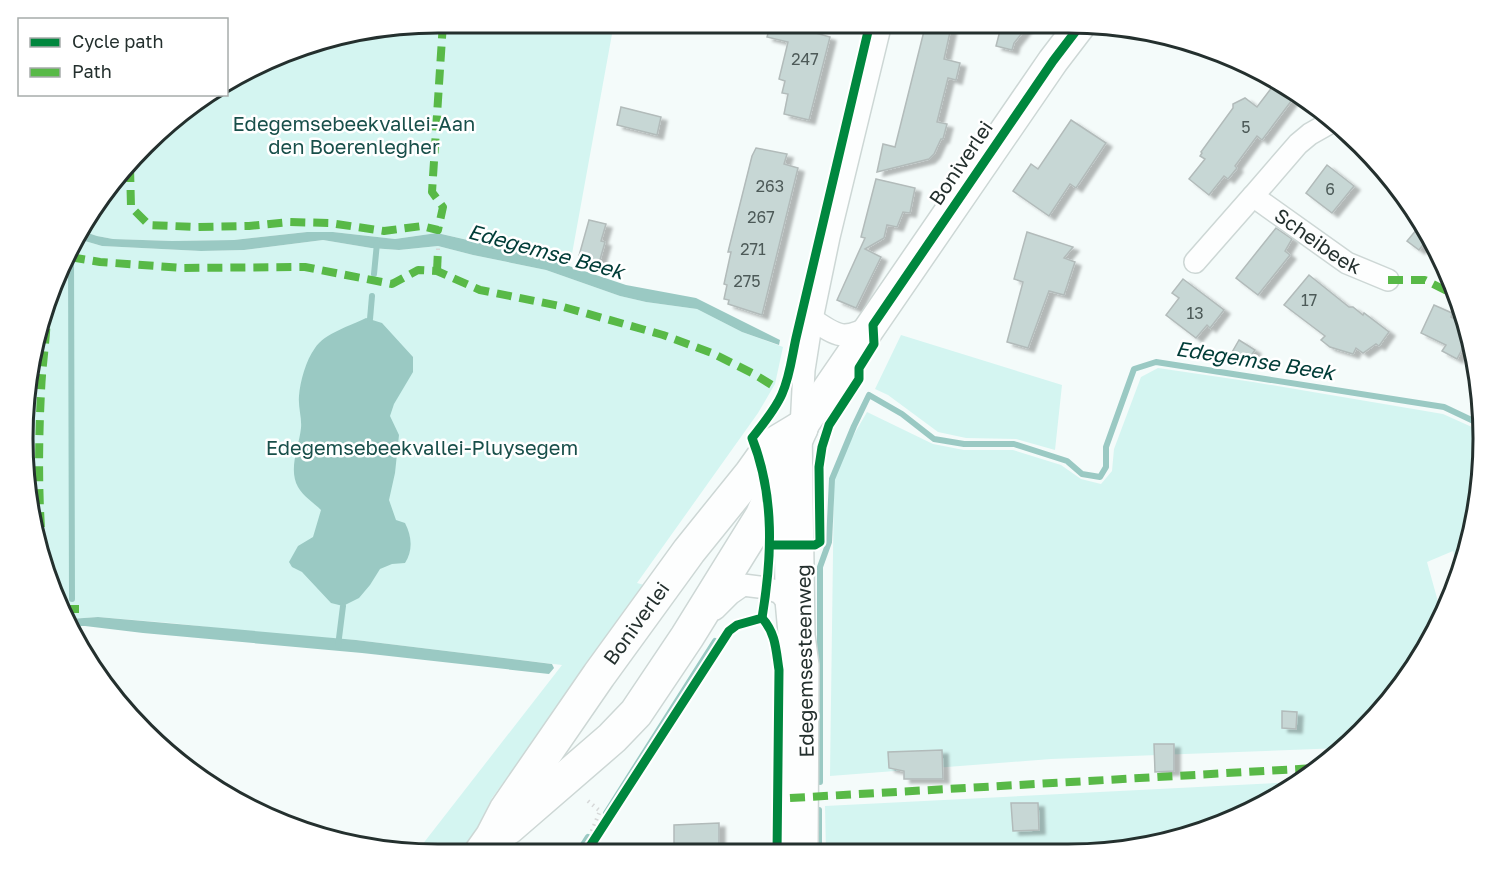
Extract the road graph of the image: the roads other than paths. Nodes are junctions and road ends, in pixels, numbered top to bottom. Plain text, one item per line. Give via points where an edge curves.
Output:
1 (878, 33) edge
2 (1074, 33) edge
3 (1325, 126) edge
4 (1253, 196) junction
5 (1195, 262) dead end
6 (1388, 280) dead end
7 (812, 319) junction
8 (873, 325) junction
9 (804, 370) junction
10 (801, 428) junction
11 (771, 446) junction
12 (786, 600) junction
13 (687, 637) junction
14 (487, 844) edge
15 (489, 844) edge
16 (790, 844) edge
17 (807, 844) edge

1 - 7 street
2 - 8 main road, Boniverlei
3 - 4 street, Scheibeek via 1298,144
4 - 5 street, Scheibeek
4 - 6 street, Scheibeek via 1347,263
7 - 8 street via 838,335 854,335
7 - 9 street
8 - 10 main road, Boniverlei
9 - 10 street
9 - 11 street via 788,418
10 - 11 highway, Boniverlei
10 - 12 street, Edegemsesteenweg via 785,494
10 - 13 highway, Boniverlei via 762,516
10 - 17 street, Edegemsesteenweg via 804,635 808,665
11 - 14 highway, Boniverlei via 688,550 506,810
12 - 13 street, Boniverlei via 767,588 743,585
12 - 16 street, Edegemsesteenweg via 791,655
13 - 15 highway, Boniverlei via 636,713

